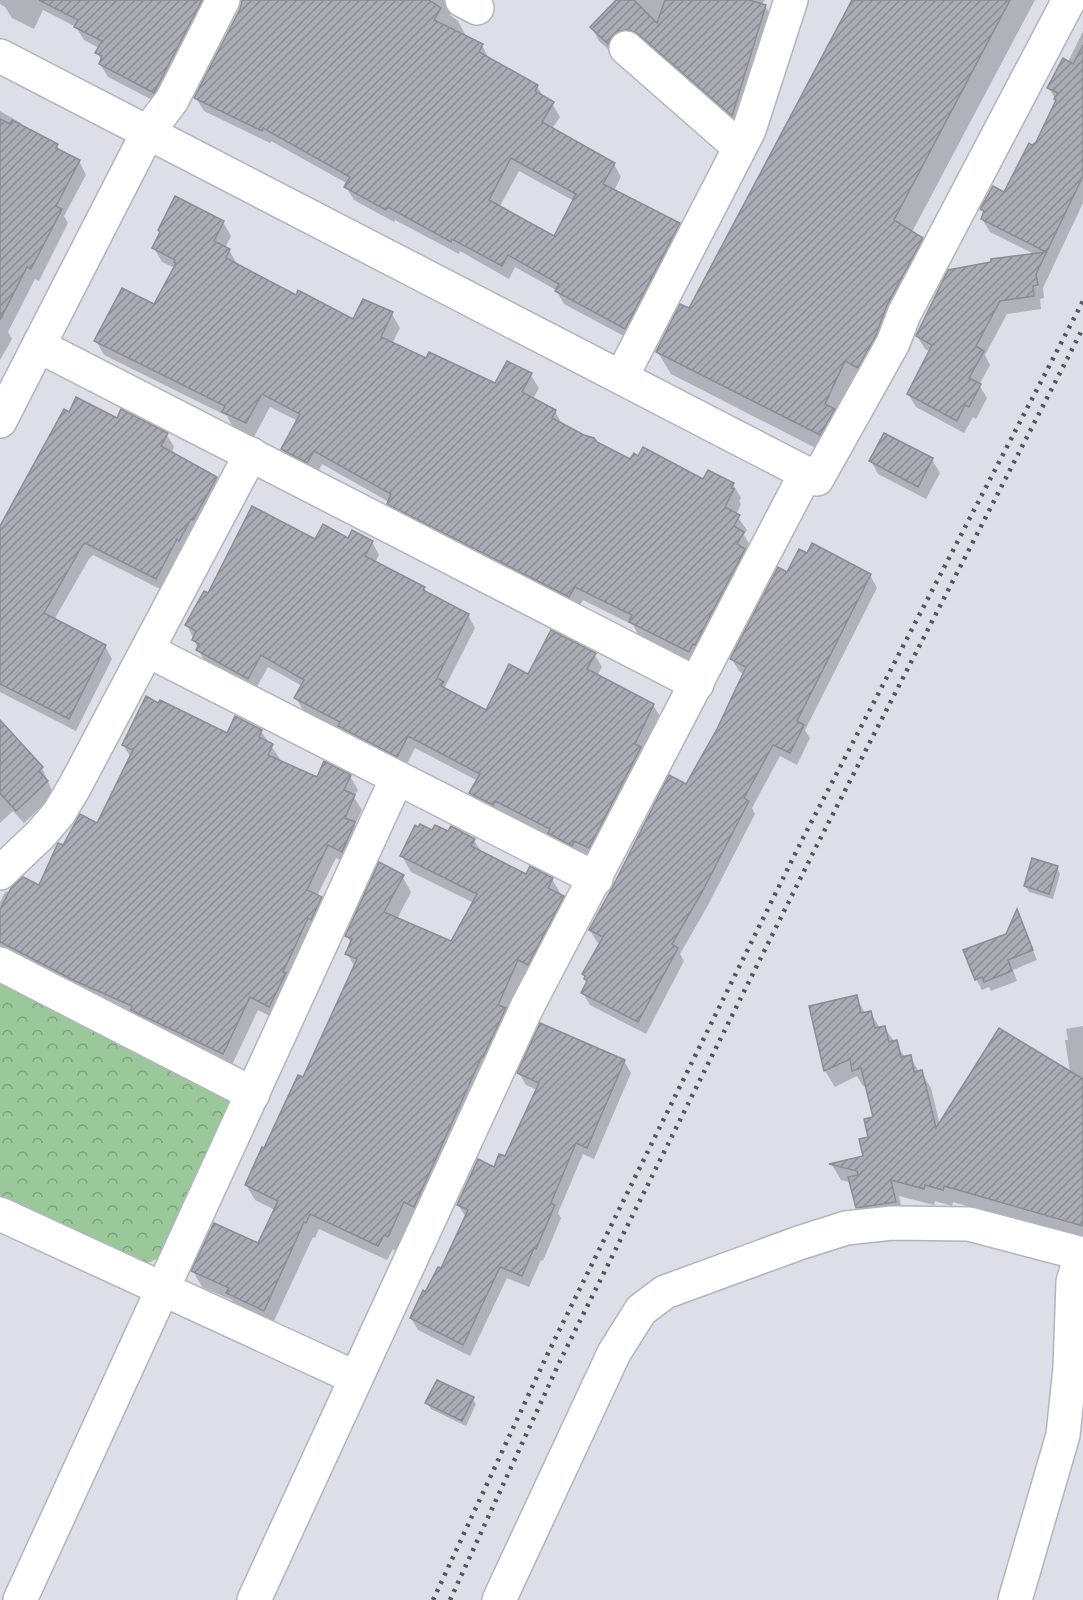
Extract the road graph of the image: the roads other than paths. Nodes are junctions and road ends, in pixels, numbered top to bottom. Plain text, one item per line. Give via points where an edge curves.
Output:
1 (223, 0) edge
2 (791, 0) edge
3 (1069, 0) edge
4 (626, 48) dead end
5 (0, 56) edge
6 (148, 132) junction
7 (739, 147) junction
8 (39, 346) junction
9 (622, 376) junction
10 (0, 421) edge
11 (250, 454) junction
12 (806, 473) junction
13 (147, 650) junction
14 (697, 684) junction
15 (397, 778) junction
16 (0, 873) edge
17 (596, 879) junction
18 (0, 964) edge
19 (253, 1094) junction
20 (0, 1214) edge
21 (1082, 1254) edge
22 (163, 1289) junction
23 (356, 1378) junction
24 (20, 1600) edge
25 (254, 1600) edge
26 (499, 1600) edge
27 (1015, 1600) edge

1 - 6 street via 172,100
2 - 7 street
3 - 12 street via 904,314 893,343 817,479
4 - 7 street
5 - 6 street
6 - 8 street
6 - 9 street
7 - 9 street
8 - 10 street
8 - 11 street
9 - 12 street
11 - 13 street
11 - 14 street
12 - 14 street
13 - 15 street
13 - 16 street via 59,813
14 - 17 street
15 - 17 street
15 - 19 street
17 - 23 street via 527,1007
18 - 19 street
19 - 22 street
20 - 22 street
21 - 26 street via 969,1224 891,1223 846,1228 665,1292 641,1310 614,1353
21 - 27 street via 1073,1282 1063,1435
22 - 23 street
22 - 24 street
23 - 25 street

